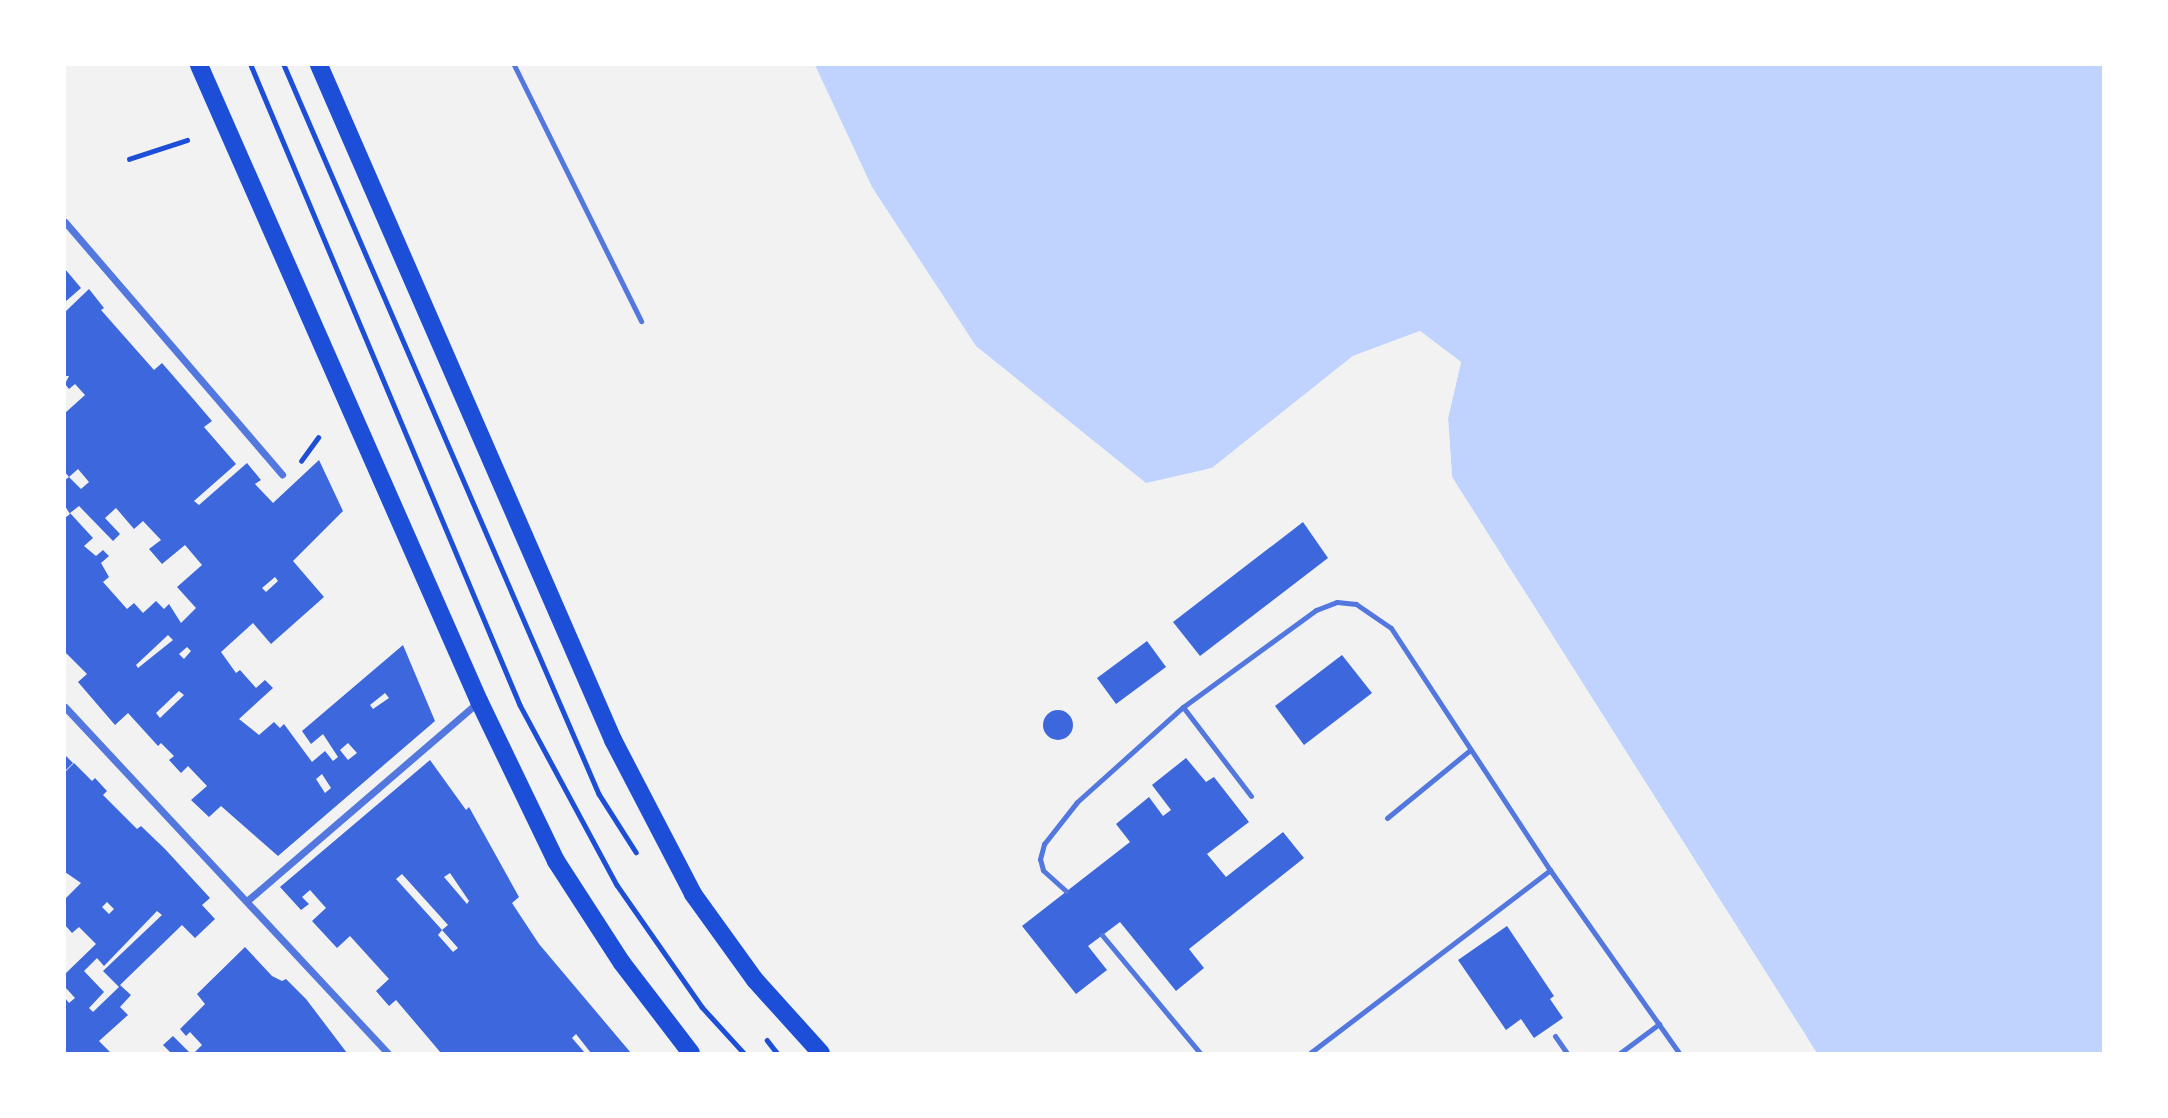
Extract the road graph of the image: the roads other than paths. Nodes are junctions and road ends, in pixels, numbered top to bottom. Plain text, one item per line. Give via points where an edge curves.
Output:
1 (200, 65) edge
2 (319, 65) edge
3 (514, 65) edge
4 (65, 222) edge
5 (641, 321) dead end
6 (282, 474) dead end
7 (479, 701) junction
8 (1183, 706) junction
9 (65, 707) edge
10 (1470, 750) junction
11 (1251, 796) dead end
12 (1387, 818) dead end
13 (1550, 870) junction
14 (1066, 891) dead end
15 (248, 900) junction
16 (1102, 935) dead end
17 (1659, 1024) junction
18 (1555, 1037) dead end
19 (382, 1046) junction
20 (375, 1053) edge
21 (388, 1053) edge
22 (691, 1053) edge
23 (821, 1053) edge
24 (1200, 1053) edge
25 (1310, 1053) edge
26 (1567, 1053) edge
27 (1620, 1053) edge
28 (1679, 1053) edge

1 - 7 main road
2 - 23 main road via 613,740 693,894 755,980
3 - 5 lane
4 - 6 street
7 - 15 street
7 - 22 main road via 556,861 622,963
8 - 10 lane via 1316,610 1337,602 1356,604 1391,628
8 - 11 lane
8 - 14 lane via 1077,802 1044,844 1040,859 1044,870
9 - 15 street
10 - 12 lane
10 - 13 lane
13 - 17 lane
13 - 25 lane
15 - 19 street
16 - 24 lane
17 - 27 lane
17 - 28 lane
18 - 26 lane
19 - 20 lane
19 - 21 street

